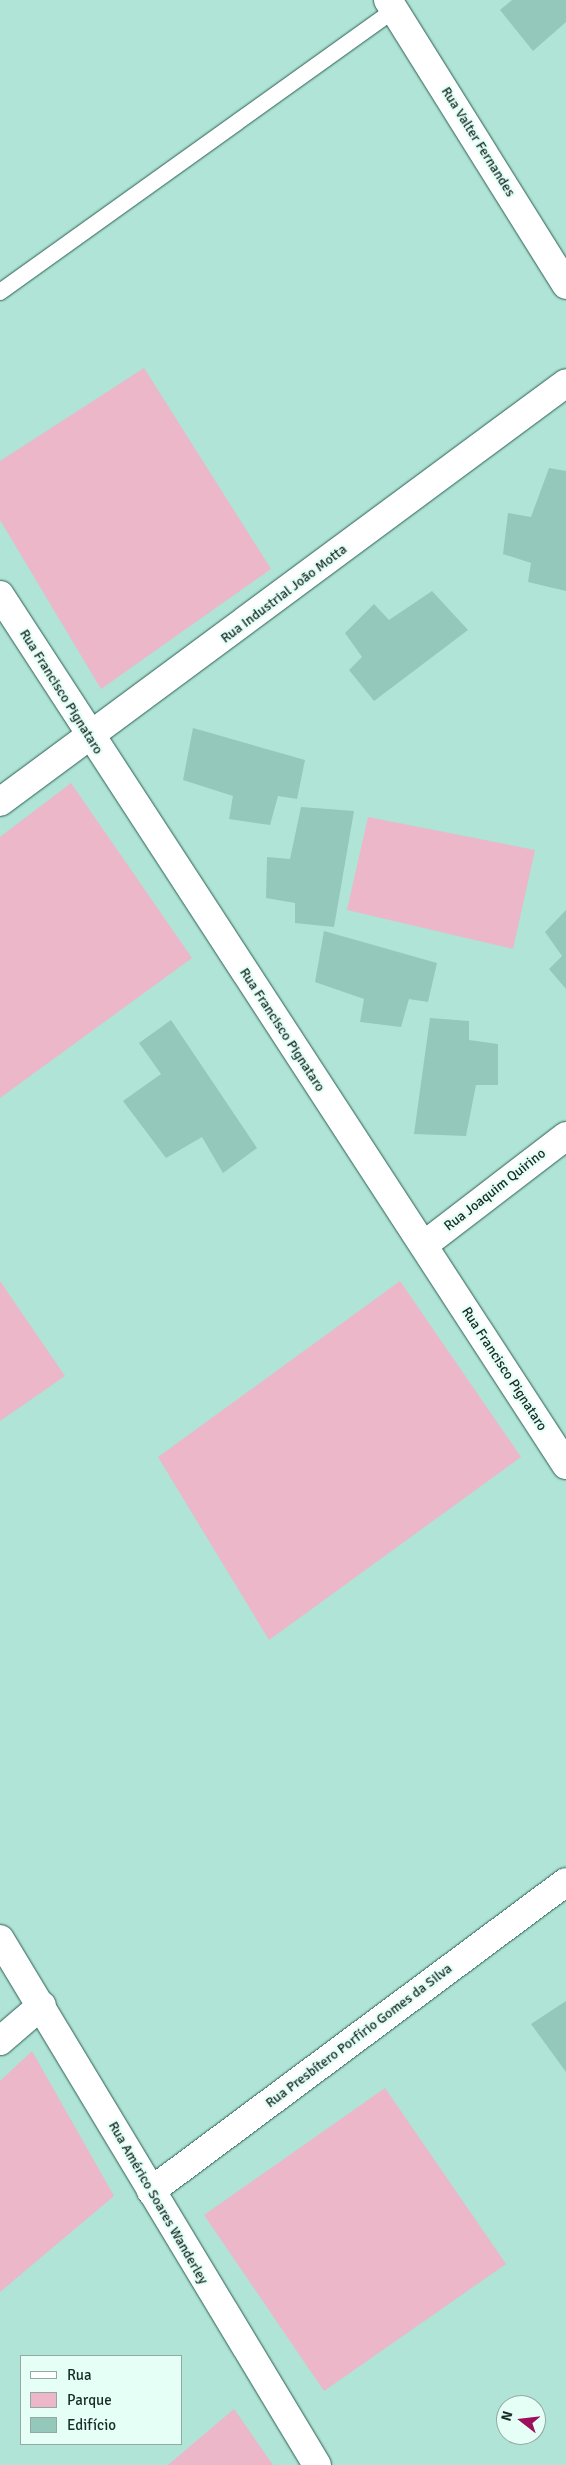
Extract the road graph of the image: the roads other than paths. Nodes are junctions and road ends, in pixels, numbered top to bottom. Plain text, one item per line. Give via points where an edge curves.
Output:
1 (391, 5) edge
2 (566, 284) edge
3 (0, 292) edge
4 (566, 383) edge
5 (0, 595) edge
6 (90, 739) junction
7 (0, 802) edge
8 (566, 1136) edge
9 (424, 1245) junction
10 (566, 1465) edge
11 (566, 1882) edge
12 (0, 1939) edge
13 (42, 2005) junction
14 (0, 2041) edge
15 (151, 2191) junction
16 (317, 2465) edge

1 - 2 street, Rua Valter Fernandes
1 - 3 lane
4 - 6 street, Rua Industrial João Motta
5 - 6 street, Rua Francisco Pignataro
6 - 7 street, Rua Industrial João Motta
6 - 9 street, Rua Francisco Pignataro
8 - 9 street, Rua Joaquim Quirino
9 - 10 street, Rua Francisco Pignataro
11 - 15 street, Rua Presbítero Porfírio Gomes da Silva
12 - 13 street, Rua Américo Soares Wanderley
13 - 14 street
13 - 15 street, Rua Américo Soares Wanderley
15 - 16 street, Rua Américo Soares Wanderley

